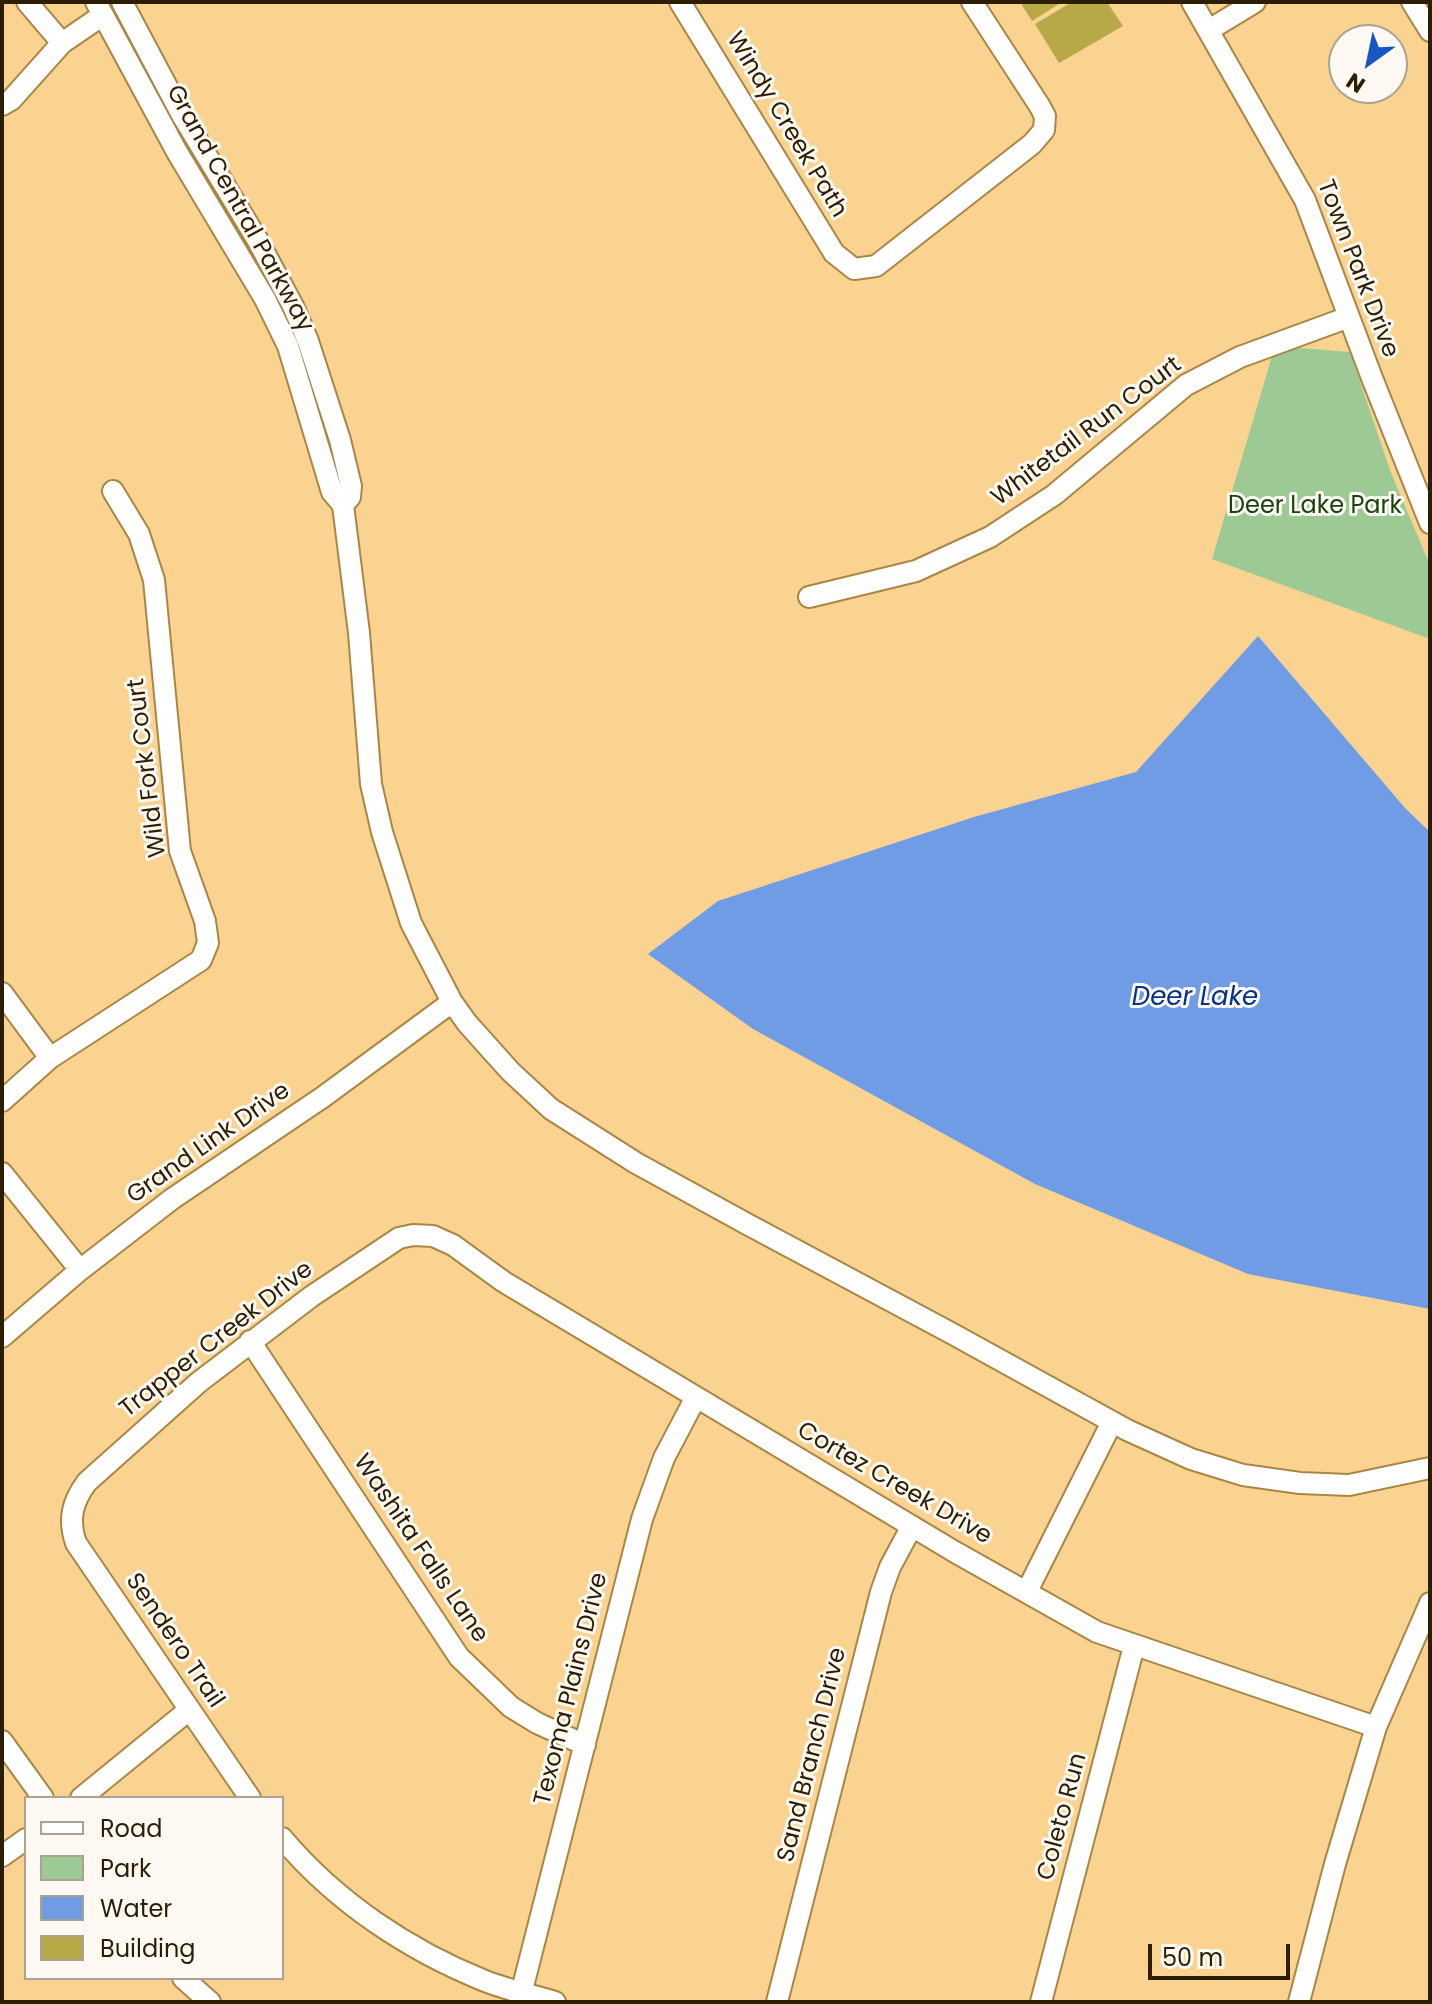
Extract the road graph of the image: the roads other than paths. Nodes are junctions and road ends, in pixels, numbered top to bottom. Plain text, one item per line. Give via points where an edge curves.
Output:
1 (27, 2) edge
2 (122, 2) edge
3 (680, 2) edge
4 (972, 2) edge
5 (1192, 2) edge
6 (1255, 2) edge
7 (1412, 2) edge
8 (99, 8) edge
9 (1209, 30) junction
10 (1430, 31) edge
11 (62, 43) junction
12 (2, 105) edge
13 (1349, 317) junction
14 (113, 491) dead end
15 (343, 505) junction
16 (1430, 523) edge
17 (809, 597) dead end
18 (2, 993) edge
19 (452, 1002) junction
20 (50, 1058) junction
21 (2, 1101) edge
22 (2, 1173) edge
23 (413, 1235) joint
24 (80, 1270) junction
25 (2, 1337) edge
26 (250, 1341) junction
27 (696, 1397) junction
28 (1112, 1422) junction
29 (1430, 1468) edge
30 (73, 1508) joint
31 (912, 1526) junction
32 (1027, 1591) junction
33 (1430, 1603) edge
34 (1134, 1646) junction
35 (189, 1710) junction
36 (1376, 1727) junction
37 (2, 1741) edge
38 (585, 1745) junction
39 (42, 1796) edge
40 (83, 1796) edge
41 (249, 1796) edge
42 (24, 1840) edge
43 (284, 1840) edge
44 (2, 1856) edge
45 (185, 1980) edge
46 (520, 1997) edge
47 (210, 2002) edge
48 (555, 2002) edge
49 (777, 2002) edge
50 (1041, 2002) edge
51 (1299, 2002) edge

1 - 11 street
2 - 15 street, Grand Central Parkway via 269,261 308,341 351,486
3 - 4 street, Windy Creek Path via 834,253 854,269 876,266 1044,130 1039,105
5 - 9 street, Town Park Drive
6 - 9 street
7 - 10 street
8 - 11 street
8 - 15 street, Grand Central Parkway via 265,299 288,346 332,492
9 - 13 street, Town Park Drive via 1305,200
11 - 12 street
13 - 16 street, Town Park Drive
13 - 17 street, Whitetail Run Court via 1240,357 1186,385 1054,495 990,537 916,571
14 - 20 street, Wild Fork Court via 139,534 154,580 180,851 208,943 201,960
15 - 19 street via 371,784 411,923
18 - 20 street
19 - 24 street, Grand Link Drive
19 - 28 street via 510,1071 587,1134
20 - 21 street, Wild Fork Court
22 - 24 street
23 - 26 street, Trapper Creek Drive via 388,1244
23 - 27 street, Cortez Creek Drive via 453,1245 504,1282
24 - 25 street, Grand Link Drive
26 - 30 street, Trapper Creek Drive via 87,1482
26 - 38 street, Washita Falls Lane via 459,1657 511,1707
27 - 31 street, Cortez Creek Drive
27 - 38 street, Texoma Plains Drive via 664,1458 642,1519
28 - 29 street via 1191,1459 1243,1475 1349,1485
28 - 32 street
30 - 35 street, Sendero Trail via 70,1525 76,1543
31 - 32 street, Cortez Creek Drive
31 - 49 street, Sand Branch Drive via 881,1592
32 - 34 street, Cortez Creek Drive via 1097,1632
33 - 36 street
34 - 36 street, Cortez Creek Drive
34 - 50 street, Coleto Run
35 - 40 street
35 - 41 street, Sendero Trail
36 - 51 street
37 - 39 street
38 - 46 street, Texoma Plains Drive
42 - 44 street
43 - 46 street via 341,1897 402,1939
45 - 47 street
46 - 48 street

